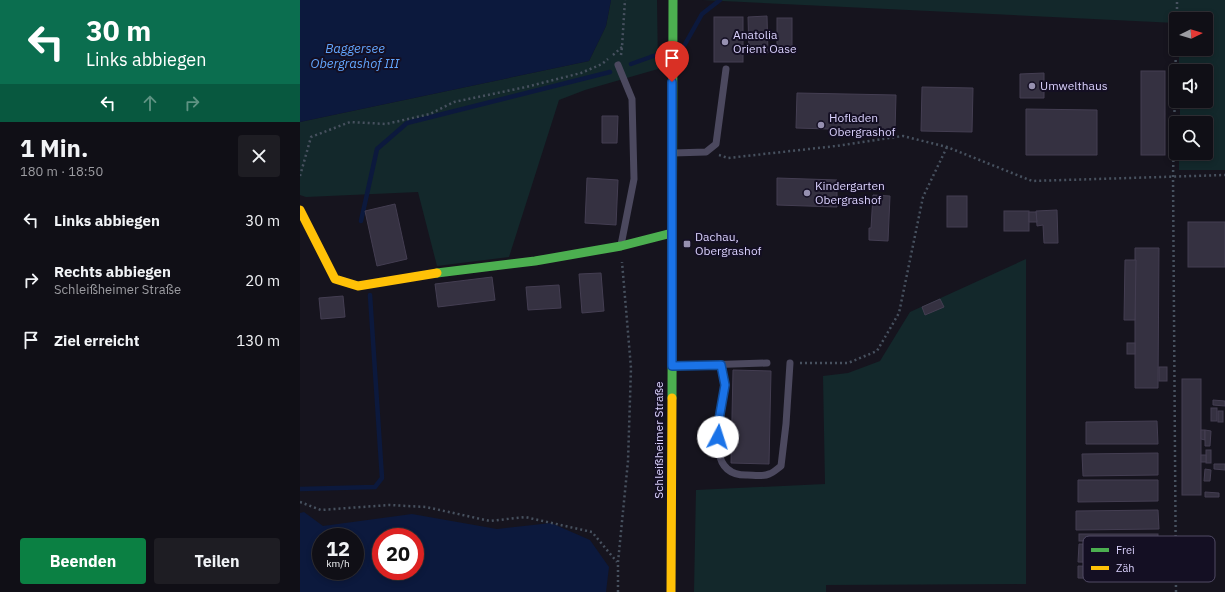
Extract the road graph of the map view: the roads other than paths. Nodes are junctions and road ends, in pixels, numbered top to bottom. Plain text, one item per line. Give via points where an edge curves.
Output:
1 (673, 0) edge
2 (618, 65) road end
3 (726, 69) dead end
4 (672, 153) junction
5 (300, 210) edge
6 (672, 234) junction
7 (621, 246) junction
8 (767, 363) dead end
9 (790, 363) road end
10 (721, 365) junction
11 (672, 366) junction
12 (670, 592) edge

1 - 4 main road, Schleißheimer Straße
2 - 7 lane via 632,98 634,179
3 - 4 lane via 716,144 706,152
4 - 6 main road, Schleißheimer Straße
5 - 7 main road via 335,279 358,286
6 - 7 main road
6 - 11 main road, Schleißheimer Straße
8 - 10 lane
9 - 10 lane via 782,466 768,475 741,475 730,472 724,465 718,448 718,425 725,385
10 - 11 lane
11 - 12 main road, Schleißheimer Straße

